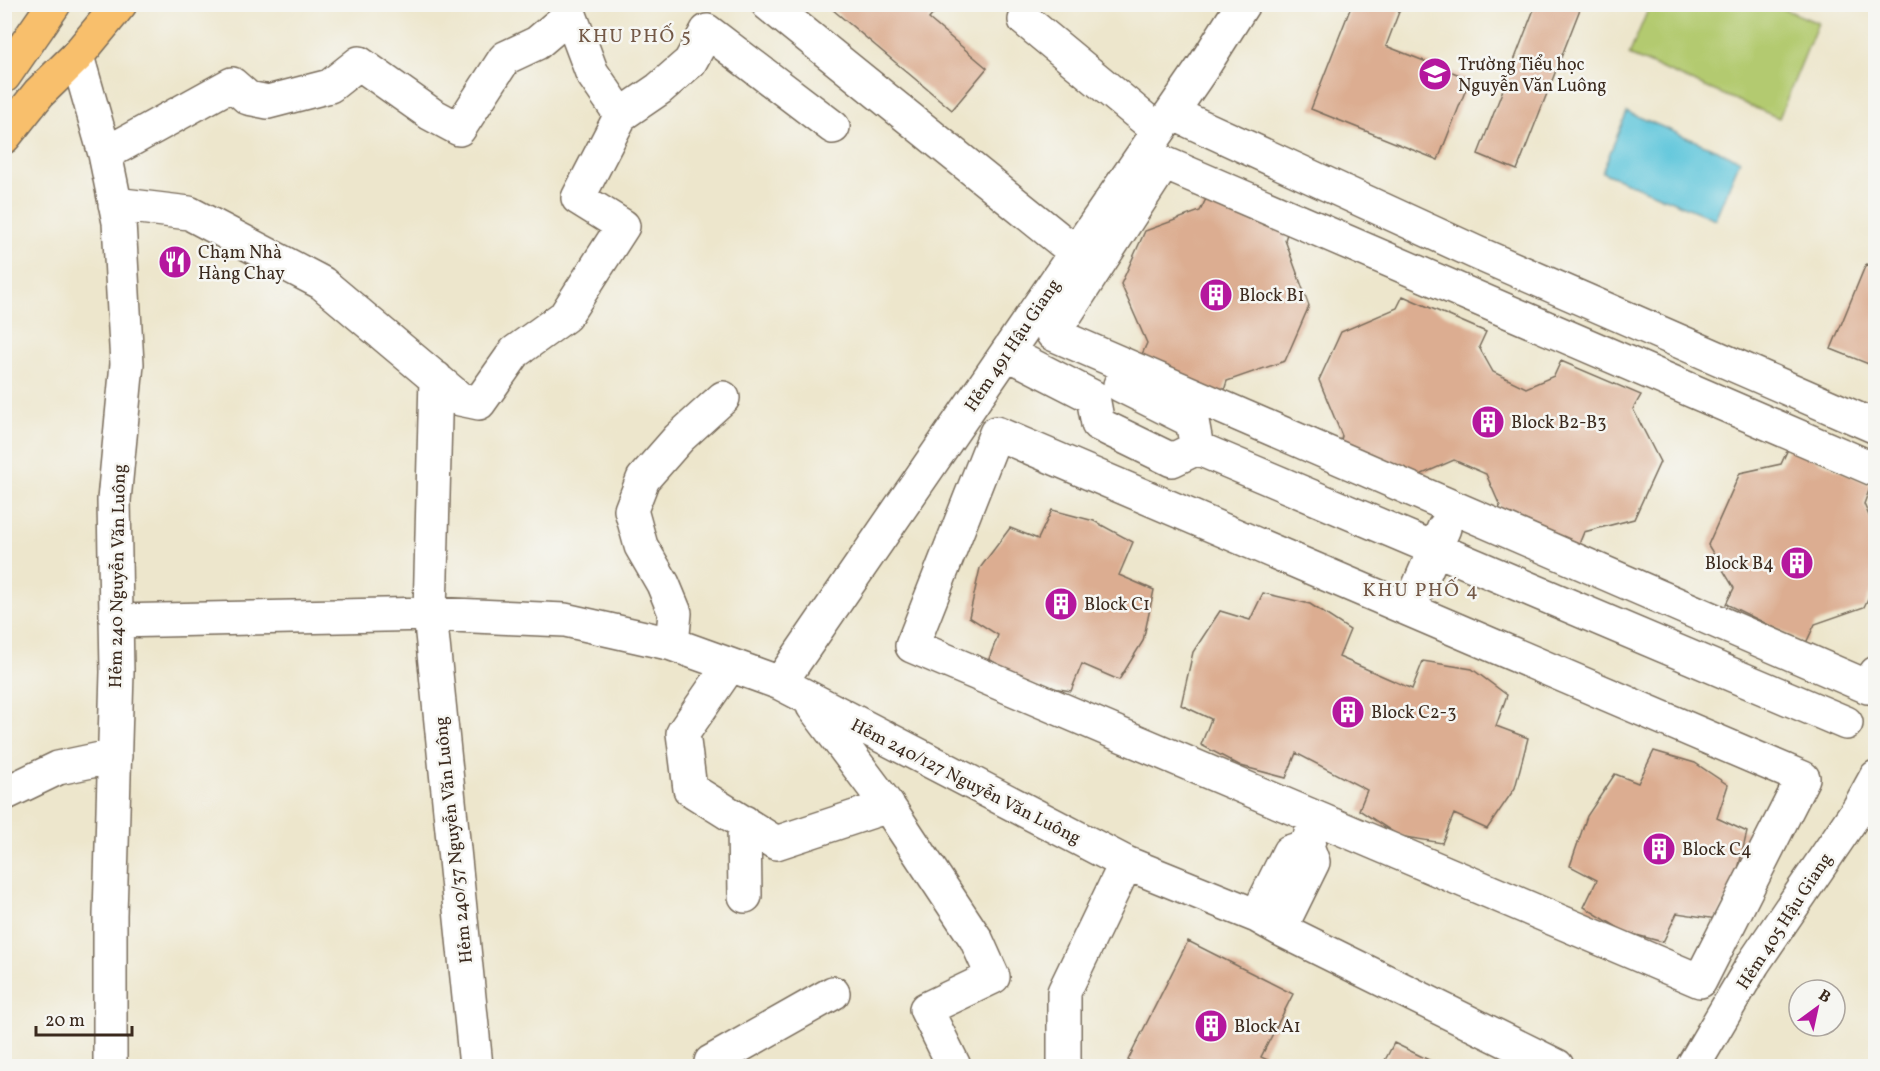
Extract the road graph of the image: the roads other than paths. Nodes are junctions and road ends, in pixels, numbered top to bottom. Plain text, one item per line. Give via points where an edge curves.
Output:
1 (54, 4) edge
2 (120, 4) edge
3 (768, 4) edge
4 (1242, 4) edge
5 (568, 10) edge
6 (1025, 20) dead end
7 (77, 56) junction
8 (4, 76) edge
9 (621, 115) junction
10 (1165, 122) junction
11 (833, 127) dead end
12 (4, 137) edge
13 (105, 154) junction
14 (115, 204) junction
15 (1075, 252) junction
16 (1477, 253) junction
17 (1460, 291) junction
18 (1633, 321) junction
19 (1007, 353) junction
20 (1617, 358) junction
21 (436, 378) junction
22 (1093, 397) junction
23 (723, 398) dead end
24 (1875, 427) edge
25 (1197, 448) junction
26 (1875, 470) edge
27 (1453, 507) junction
28 (1435, 548) junction
29 (1409, 609) junction
30 (430, 614) junction
31 (116, 621) junction
32 (672, 644) junction
33 (730, 665) junction
34 (1875, 673) edge
35 (794, 690) junction
36 (1846, 723) dead end
37 (115, 756) junction
38 (1875, 777) edge
39 (4, 794) edge
40 (888, 806) junction
41 (1867, 816) edge
42 (744, 822) junction
43 (1312, 832) junction
44 (1126, 863) junction
45 (745, 896) dead end
46 (1268, 922) junction
47 (832, 993) dead end
48 (110, 1066) edge
49 (476, 1066) edge
50 (714, 1066) edge
51 (954, 1066) edge
52 (1064, 1066) edge
53 (1557, 1066) edge
54 (1694, 1066) edge

1 - 8 main road
2 - 7 main road
3 - 15 street
4 - 10 street, Hẻm 491 Hậu Giang
5 - 9 street via 592,73
5 - 13 street via 537,43 505,58 459,129 359,63 330,86 268,102 248,98 232,84
6 - 10 street
7 - 12 main road via 39,93
7 - 13 street, Hẻm 240 Nguyễn Văn Luông
9 - 11 street via 690,62 707,31
9 - 21 street via 578,198 623,226 565,316 515,352 478,403 460,399
10 - 15 street, Hẻm 491 Hậu Giang
10 - 16 street
13 - 14 street, Hẻm 240 Nguyễn Văn Luông
14 - 21 street via 189,213 322,283
14 - 31 street, Hẻm 240 Nguyễn Văn Luông via 127,364 114,500
15 - 19 street, Hẻm 491 Hậu Giang
16 - 17 street
16 - 18 street
17 - 20 street
17 - 27 street via 1164,163 1053,333
18 - 20 street
18 - 24 street
19 - 22 street
19 - 35 street, Hẻm 491 Hậu Giang
20 - 26 street
21 - 30 street, Hẻm 240/37 Nguyễn Văn Luông
22 - 25 street via 1098,424 1172,460
22 - 25 street via 1116,383 1192,421
23 - 32 street via 679,438 643,479 630,510 641,546 675,613
25 - 28 street
27 - 28 street
27 - 34 street via 1869,687
28 - 29 street
28 - 36 street
29 - 43 street via 1803,778 1700,981
29 - 43 street via 996,433 912,646
30 - 31 street
30 - 32 street via 565,620
30 - 49 street, Hẻm 240/37 Nguyễn Văn Luông
31 - 37 street, Hẻm 240 Nguyễn Văn Luông
32 - 33 street
33 - 35 street
33 - 42 street via 684,733 690,789
35 - 40 street, Hẻm 240/127 Nguyễn Văn Luông
35 - 44 street, Hẻm 240/127 Nguyễn Văn Luông
37 - 39 street via 58,768
37 - 48 street, Hẻm 240 Nguyễn Văn Luông
38 - 41 street, Hẻm 405 Hậu Giang
40 - 42 street via 776,843
40 - 51 street, Hẻm 240/127 Nguyễn Văn Luông via 976,939 993,976 926,1009
41 - 54 street, Hẻm 405 Hậu Giang via 1753,964
42 - 45 street
43 - 46 street via 1289,852
44 - 46 street, Hẻm 240/127 Nguyễn Văn Luông
44 - 52 street via 1064,992
46 - 53 street, Hẻm 240/127 Nguyễn Văn Luông
47 - 50 street via 711,1062

